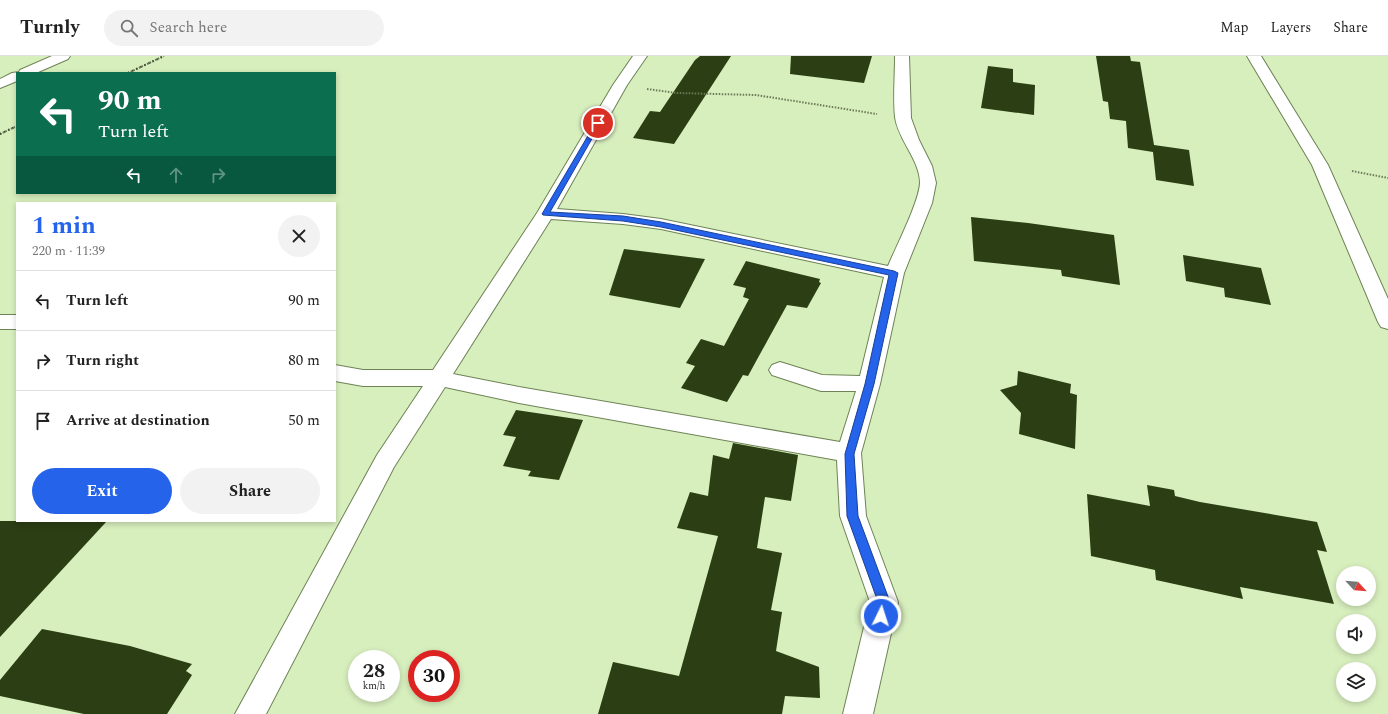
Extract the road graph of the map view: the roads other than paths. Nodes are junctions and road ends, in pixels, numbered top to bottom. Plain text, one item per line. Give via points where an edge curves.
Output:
1 (44, 56) edge
2 (63, 56) edge
3 (640, 56) edge
4 (902, 56) edge
5 (1254, 56) edge
6 (29, 71) edge
7 (16, 76) edge
8 (0, 84) edge
9 (546, 214) junction
10 (894, 273) junction
11 (0, 322) edge
12 (16, 322) edge
13 (1388, 322) edge
14 (780, 370) dead end
15 (336, 373) edge
16 (438, 378) junction
17 (870, 384) junction
18 (850, 454) junction
19 (250, 714) edge
20 (858, 714) edge

1 - 6 street via 38,59
2 - 6 street
3 - 9 street via 620,85
4 - 10 street via 903,118 924,166 928,183 923,203
5 - 13 street via 1320,165
7 - 8 street
9 - 10 street via 661,224
9 - 16 street
10 - 17 street
11 - 12 street
14 - 17 street via 821,383
15 - 16 street via 364,378
16 - 18 street via 519,395
16 - 19 street via 385,462
17 - 18 street
18 - 20 street via 853,516 884,602

